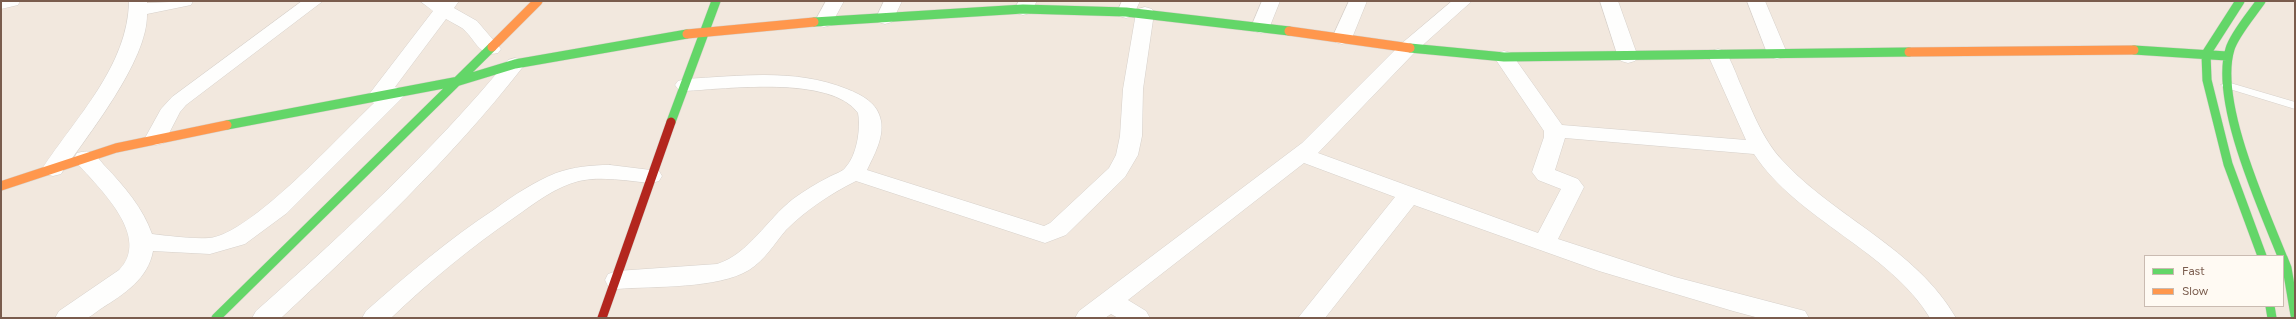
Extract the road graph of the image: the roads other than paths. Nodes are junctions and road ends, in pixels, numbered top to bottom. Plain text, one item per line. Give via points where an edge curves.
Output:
1 (10, 1) edge
2 (184, 1) edge
3 (314, 1) edge
4 (538, 1) edge
5 (716, 1) edge
6 (834, 1) edge
7 (893, 1) edge
8 (1271, 1) edge
9 (1358, 1) edge
10 (1463, 1) edge
11 (1609, 1) edge
12 (1756, 1) edge
13 (2240, 1) edge
14 (2261, 1) edge
15 (1, 3) edge
16 (441, 4) edge
17 (1025, 5) edge
18 (138, 6) edge
19 (1134, 9) edge
20 (885, 18) junction
21 (824, 21) junction
22 (1261, 27) junction
23 (706, 31) junction
24 (1342, 38) junction
25 (1408, 48) junction
26 (491, 49) junction
27 (1777, 53) junction
28 (2206, 54) junction
29 (1718, 55) junction
30 (2227, 56) junction
31 (1504, 57) junction
32 (1628, 57) junction
33 (514, 64) junction
34 (459, 81) junction
35 (685, 85) junction
36 (2227, 85) junction
37 (386, 95) junction
38 (2295, 106) edge
39 (1555, 131) junction
40 (156, 138) junction
41 (1762, 148) junction
42 (1301, 154) junction
43 (85, 158) junction
44 (53, 169) junction
45 (854, 173) junction
46 (651, 176) junction
47 (1, 186) edge
48 (1409, 195) junction
49 (141, 242) junction
50 (1544, 243) junction
51 (2262, 255) edge
52 (2282, 255) edge
53 (2284, 260) edge
54 (617, 280) junction
55 (1110, 301) junction
56 (2270, 307) edge
57 (2295, 315) edge
58 (1789, 317) edge
59 (68, 318) edge
60 (216, 318) edge
61 (265, 318) edge
62 (375, 318) edge
63 (602, 318) edge
64 (1088, 318) edge
65 (1137, 318) edge
66 (1310, 318) edge
67 (1943, 318) edge
68 (2272, 318) edge

1 - 15 street
2 - 18 street
3 - 40 street via 179,101 171,109
4 - 26 street
5 - 23 street
6 - 21 street
7 - 20 street
8 - 22 street
9 - 24 street
10 - 25 street
11 - 32 street
12 - 27 street
13 - 28 street
14 - 30 street
16 - 26 street via 470,25
16 - 37 street
17 - 19 street
17 - 20 street
18 - 44 street via 134,39 126,56
19 - 22 street
19 - 45 street via 1131,136 1127,155 1117,172 1052,233 1037,234
20 - 21 street
21 - 23 street
22 - 24 street
23 - 33 street
23 - 35 street
24 - 25 street
25 - 31 street
25 - 42 street
26 - 34 street
27 - 28 street via 2134,50
27 - 29 street
28 - 30 street
28 - 51 street via 2207,80 2228,164
29 - 32 street
29 - 41 street
30 - 36 street
31 - 32 street
31 - 39 street
33 - 34 street
33 - 61 street via 485,103 444,147
34 - 37 street
34 - 60 street via 305,228
35 - 45 street via 792,80 829,88 860,102 868,112 870,130 866,150
35 - 46 street
36 - 38 lane
36 - 52 street via 2249,169
37 - 40 street
37 - 49 street via 279,208 237,238 210,246
39 - 41 street
39 - 50 street via 1543,172 1573,187
40 - 43 street
41 - 67 street via 1774,165 1835,218 1905,272 1928,294
42 - 48 street
42 - 55 street
43 - 44 street
43 - 49 street via 130,210
44 - 47 street
45 - 54 street via 807,200 784,219 749,259 732,270
46 - 54 street
46 - 62 street via 610,172 585,173 565,178 535,192 474,234 414,282
48 - 50 street via 1481,223
48 - 66 street
49 - 59 street via 139,262 127,277
50 - 58 street via 1704,295
53 - 57 street
54 - 63 street
55 - 64 street
55 - 65 street
56 - 68 street

